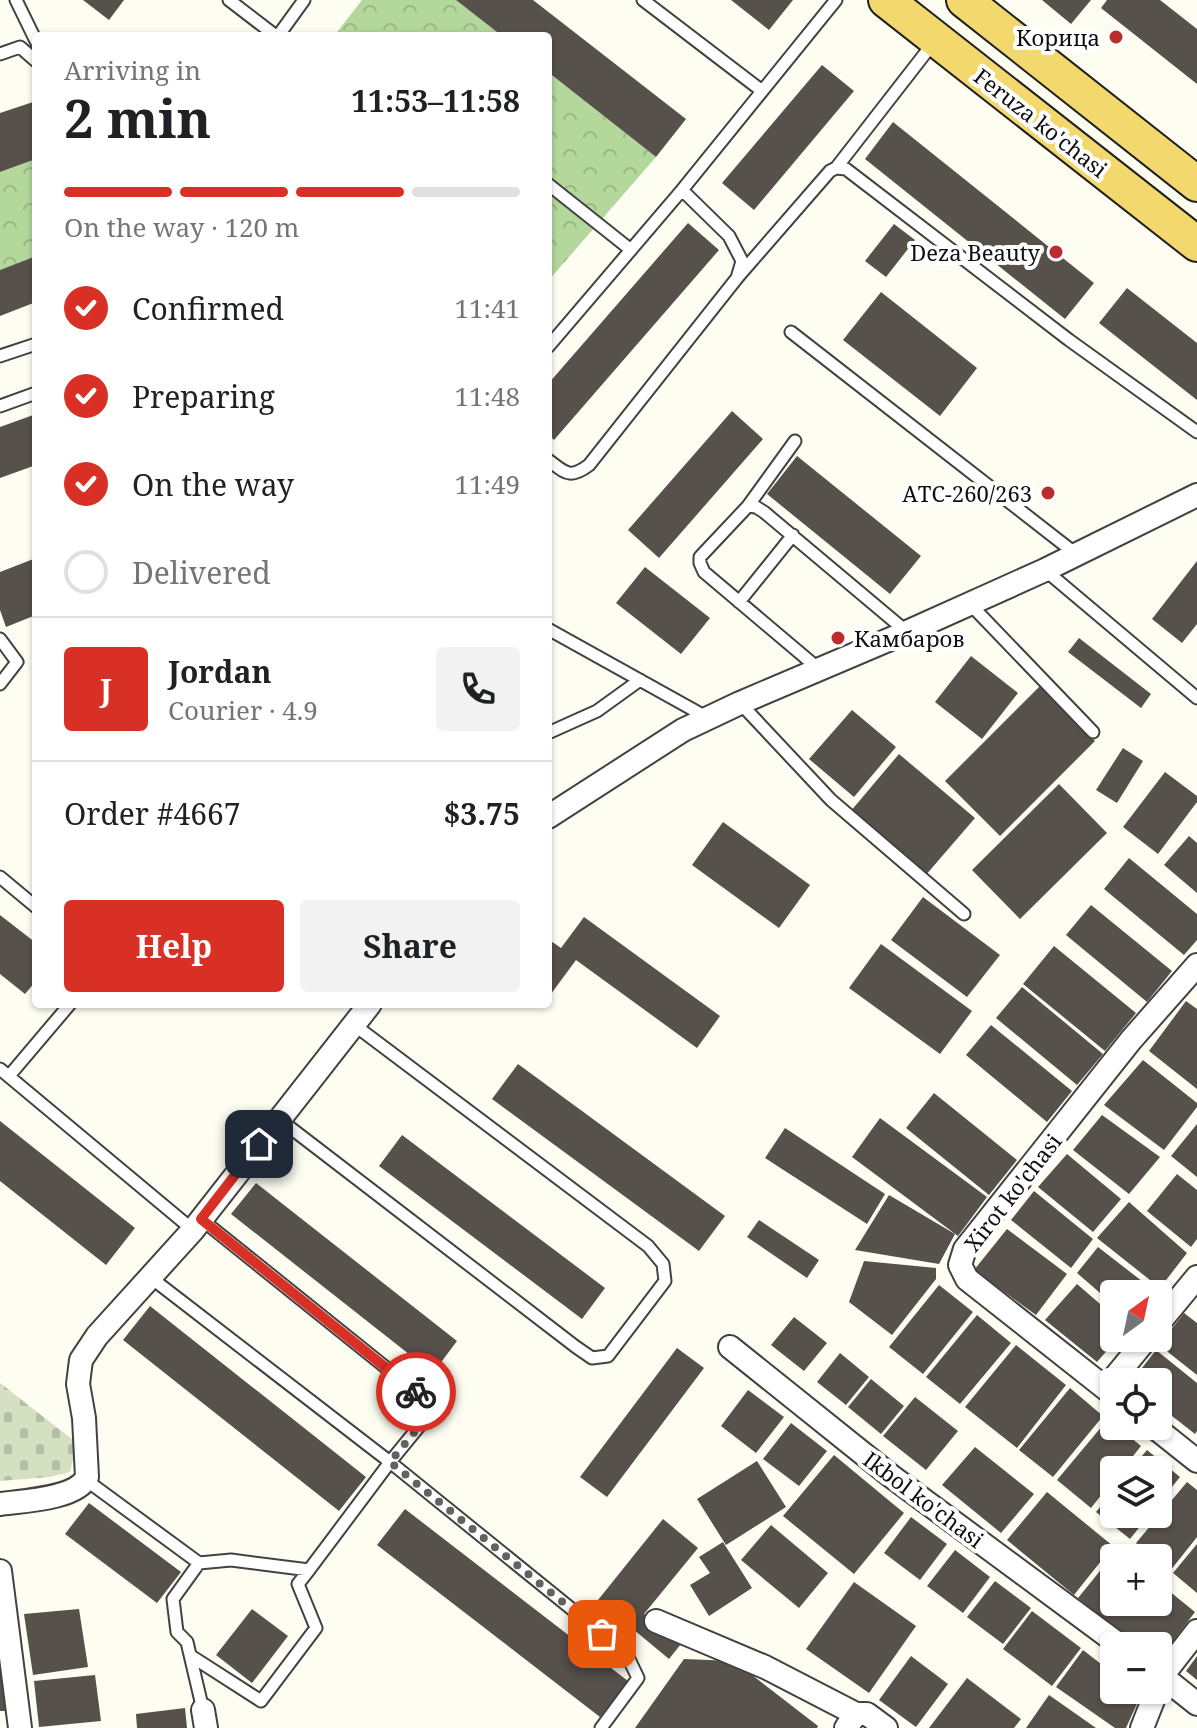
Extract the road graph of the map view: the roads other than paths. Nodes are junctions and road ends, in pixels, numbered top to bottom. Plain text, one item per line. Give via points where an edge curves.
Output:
1 (16, 0) edge
2 (229, 0) edge
3 (304, 0) edge
4 (643, 0) edge
5 (836, 0) edge
6 (886, 0) edge
7 (978, 4) edge
8 (272, 32) edge
9 (280, 32) edge
10 (32, 33) edge
11 (936, 39) junction
12 (0, 54) edge
13 (32, 58) edge
14 (762, 91) junction
15 (836, 168) junction
16 (1197, 184) edge
17 (552, 187) edge
18 (682, 190) junction
19 (1197, 244) edge
20 (631, 250) junction
21 (737, 278) junction
22 (791, 332) dead end
23 (552, 342) edge
24 (32, 345) edge
25 (0, 356) edge
26 (32, 394) edge
27 (0, 406) edge
28 (1197, 432) edge
29 (795, 441) dead end
30 (552, 463) edge
31 (1197, 495) edge
32 (748, 506) junction
33 (793, 535) junction
34 (1076, 554) junction
35 (1045, 570) junction
36 (739, 602) junction
37 (970, 603) junction
38 (552, 631) edge
39 (907, 632) junction
40 (0, 639) edge
41 (820, 670) junction
42 (640, 680) junction
43 (0, 684) edge
44 (1197, 698) edge
45 (740, 703) junction
46 (708, 718) junction
47 (552, 731) edge
48 (1093, 732) dead end
49 (552, 814) edge
50 (0, 877) edge
51 (32, 904) edge
52 (964, 914) dead end
53 (1197, 965) edge
54 (66, 1008) edge
55 (367, 1008) edge
56 (353, 1024) junction
57 (4, 1073) edge
58 (279, 1119) junction
59 (197, 1224) junction
60 (150, 1277) junction
61 (1197, 1277) edge
62 (1172, 1307) edge
63 (730, 1347) dead end
64 (1100, 1384) edge
65 (1171, 1440) edge
66 (1197, 1461) edge
67 (390, 1462) junction
68 (86, 1480) junction
69 (0, 1504) edge
70 (199, 1563) junction
71 (309, 1570) junction
72 (0, 1571) edge
73 (656, 1621) dead end
74 (1197, 1631) edge
75 (1102, 1632) edge
76 (191, 1656) junction
77 (1172, 1665) edge
78 (1172, 1690) edge
79 (1151, 1704) edge
80 (1197, 1704) edge
81 (204, 1719) edge
82 (851, 1721) edge
83 (20, 1728) edge
84 (601, 1728) edge
85 (886, 1728) edge
86 (1142, 1728) edge

1 - 10 lane
2 - 8 lane
3 - 9 lane
4 - 14 lane
5 - 14 lane
6 - 11 main road, Feruza ko'chasi
7 - 16 main road
11 - 15 lane
11 - 19 main road, Feruza ko'chasi
12 - 13 lane via 20,47
14 - 18 lane
15 - 21 lane
15 - 28 lane via 846,169
17 - 20 lane
18 - 20 lane
18 - 21 lane via 729,236 742,261
20 - 23 lane
21 - 30 lane via 589,465 567,474
22 - 34 lane
24 - 25 lane
26 - 27 lane
29 - 32 lane
31 - 34 street
32 - 33 lane
32 - 36 lane via 700,557 704,572
33 - 36 lane
33 - 39 lane
34 - 35 street
35 - 37 street
35 - 44 lane
36 - 41 lane
37 - 39 street
37 - 48 lane
38 - 42 lane
39 - 41 street
40 - 43 lane via 17,662
41 - 45 street
42 - 46 lane
42 - 47 lane via 597,711
45 - 46 street
45 - 52 lane via 831,800
46 - 49 street
50 - 51 lane
53 - 64 street, Xirot ko'chasi via 965,1249 960,1265 967,1279
54 - 57 lane
55 - 56 street
56 - 58 street
56 - 58 lane via 648,1246 663,1264 665,1281 608,1356 592,1358 576,1347
57 - 59 lane
58 - 59 street
59 - 60 street
59 - 67 lane via 435,1407
60 - 67 lane
60 - 68 street via 81,1360
61 - 62 street
63 - 75 street, Ikbol ko'chasi via 891,1476
65 - 66 street
67 - 71 lane
67 - 84 lane via 626,1653 638,1678
68 - 69 street via 78,1488 46,1498
68 - 70 lane
70 - 71 lane via 231,1560
70 - 76 lane via 173,1599 177,1632
71 - 76 lane via 298,1584 316,1628 261,1701
72 - 83 street
73 - 82 street via 765,1667
74 - 77 street
76 - 81 lane
78 - 80 street
79 - 86 street
82 - 85 street via 867,1714

